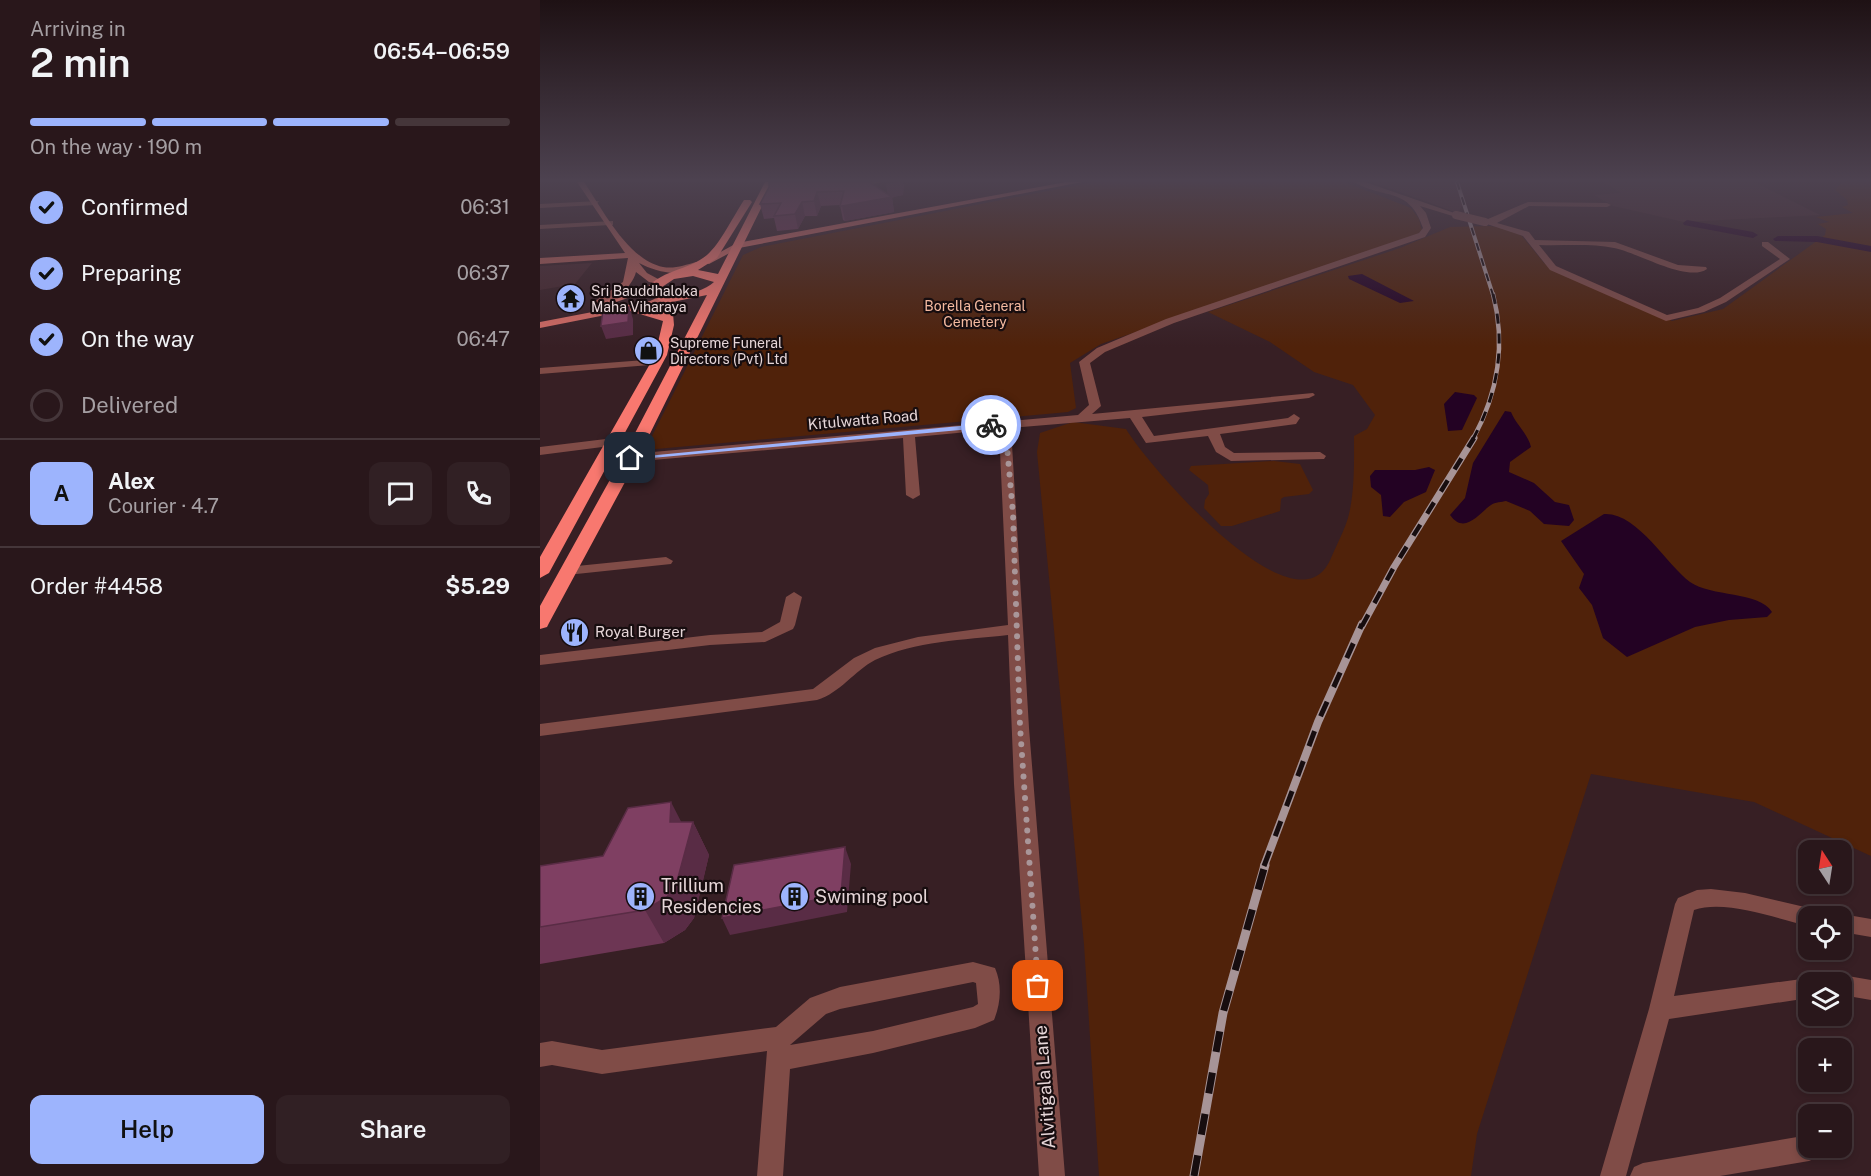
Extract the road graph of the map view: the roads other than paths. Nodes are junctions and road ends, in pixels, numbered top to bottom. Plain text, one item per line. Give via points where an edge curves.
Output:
1 (619, 237) edge
2 (727, 237) edge
3 (742, 237) edge
4 (786, 237) edge
5 (1416, 237) edge
6 (1528, 237) edge
7 (1531, 242) junction
8 (1764, 244) dead end
9 (737, 246) junction
10 (631, 255) junction
11 (540, 261) edge
12 (706, 262) junction
13 (1703, 269) dead end
14 (658, 270) junction
15 (683, 275) junction
16 (717, 284) junction
17 (653, 285) junction
18 (663, 298) junction
19 (594, 306) junction
20 (626, 308) junction
21 (667, 318) junction
22 (540, 320) edge
23 (540, 325) edge
24 (658, 362) junction
25 (540, 371) edge
26 (1309, 395) dead end
27 (1134, 414) junction
28 (1083, 416) junction
29 (1294, 418) dead end
30 (1005, 424) junction
31 (909, 432) junction
32 (1213, 433) junction
33 (614, 442) junction
34 (540, 451) edge
35 (1320, 456) dead end
36 (630, 458) junction
37 (913, 495) dead end
38 (666, 561) dead end
39 (567, 571) junction
40 (540, 573) edge
41 (794, 597) dead end
42 (540, 623) edge
43 (1017, 629) junction
44 (540, 660) edge
45 (540, 730) edge
46 (1798, 915) edge
47 (1852, 925) edge
48 (1871, 928) edge
49 (1852, 987) edge
50 (1798, 990) edge
51 (1871, 990) edge
52 (1660, 1009) junction
53 (779, 1049) junction
54 (540, 1055) edge
55 (1798, 1150) edge
56 (770, 1176) edge
57 (1052, 1176) edge
58 (1613, 1176) edge
59 (1643, 1176) edge

1 - 10 street
2 - 12 highway
3 - 9 highway
4 - 9 main road
5 - 28 street via 1170,321 1101,350 1084,362 1095,406
6 - 7 street
7 - 8 street via 1553,268 1666,318 1723,300 1786,259
7 - 13 street via 1615,245 1677,268
9 - 12 main road
9 - 16 highway
10 - 11 street
10 - 14 street
10 - 17 street
10 - 19 street via 633,272 628,284
12 - 14 street via 680,270
12 - 15 highway
14 - 15 street
15 - 16 highway via 703,274
15 - 17 highway
16 - 18 highway via 697,295
16 - 36 highway
17 - 18 highway via 652,294
17 - 19 main road
18 - 20 main road
18 - 21 highway via 668,302
19 - 22 main road
20 - 21 highway
20 - 23 main road
21 - 24 highway via 670,330
24 - 25 street
24 - 33 highway
26 - 27 street, Kitulwatta Road
27 - 28 street, Kitulwatta Road
27 - 32 street via 1150,440
28 - 30 street, Kitulwatta Road
29 - 32 street
30 - 31 street, Kitulwatta Road
30 - 43 street, Alvitigala Lane
31 - 36 street, Kitulwatta Road
31 - 37 street
32 - 35 street via 1220,449 1231,457
33 - 34 street
33 - 40 highway
36 - 39 highway
38 - 39 street
39 - 42 highway
41 - 44 street via 787,625 765,637
43 - 45 street via 882,651 864,659 836,684 817,694
43 - 57 street, Alvitigala Lane via 1030,891
46 - 52 street via 1721,898 1694,898 1685,904
47 - 48 street
49 - 51 street
50 - 52 street
52 - 58 street
53 - 53 street via 818,1006 840,998 973,972 987,975 989,1005 986,1012 975,1017 873,1042
53 - 54 street via 602,1062 552,1053
53 - 56 street
55 - 59 street

